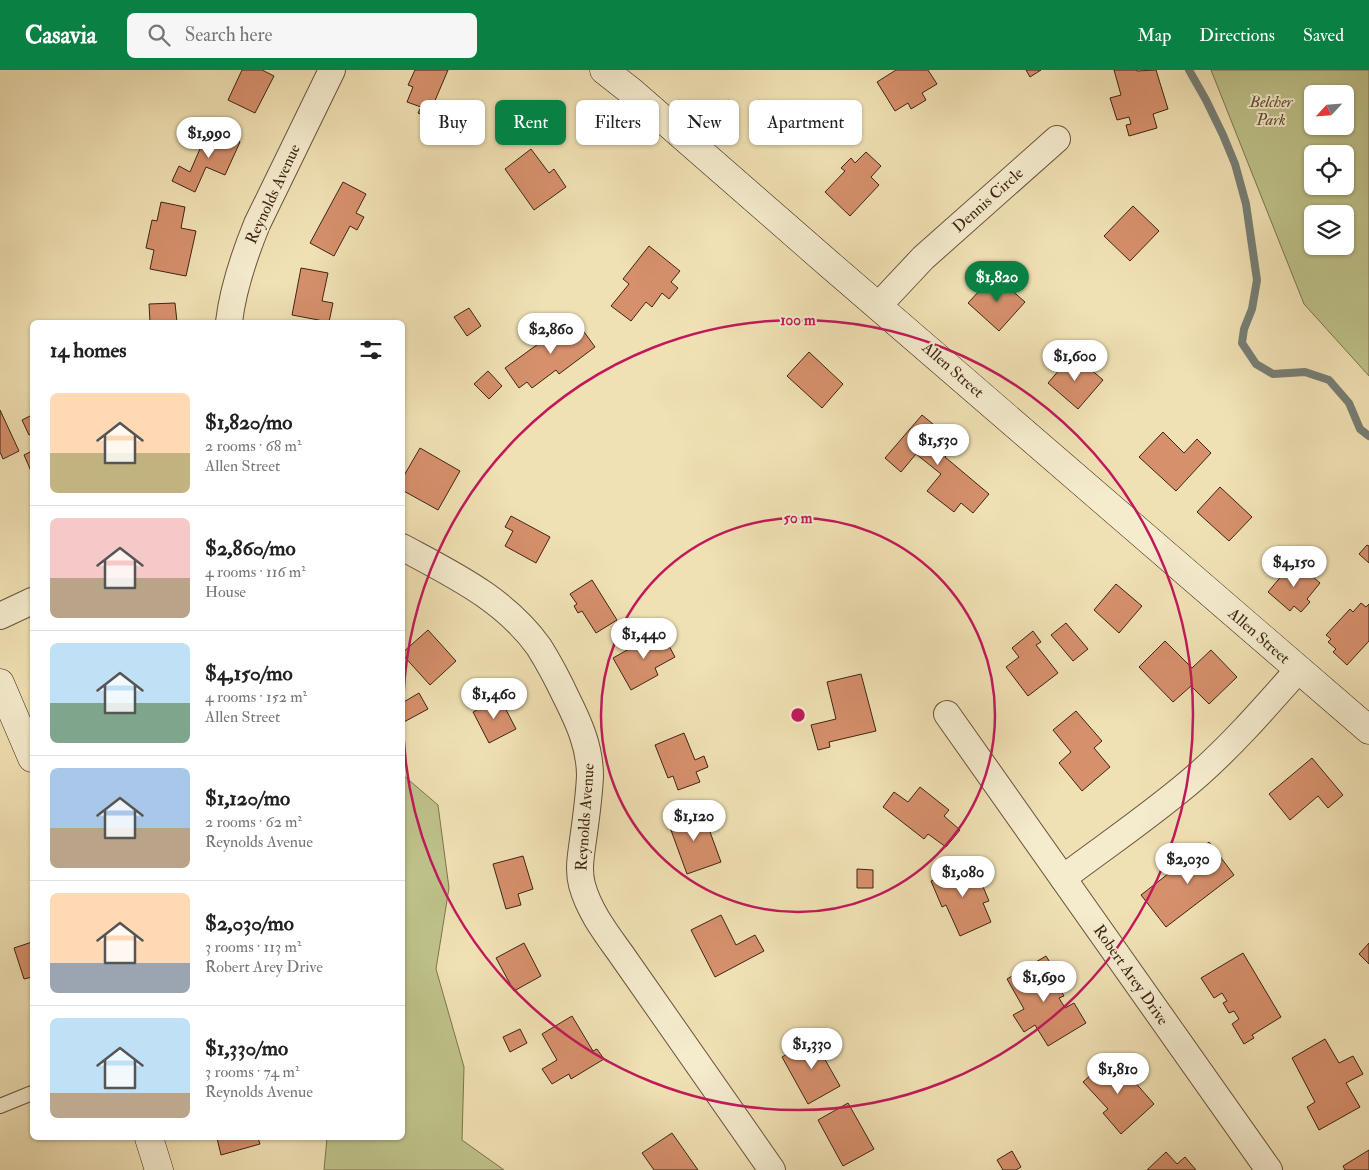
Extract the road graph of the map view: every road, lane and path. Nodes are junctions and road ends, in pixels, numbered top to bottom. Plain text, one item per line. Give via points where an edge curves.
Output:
1 (332, 70) edge
2 (604, 70) edge
3 (1057, 139) dead end
4 (878, 306) junction
5 (229, 320) edge
6 (405, 549) edge
7 (30, 602) edge
8 (0, 616) edge
9 (1298, 670) junction
10 (0, 683) edge
11 (947, 714) dead end
12 (1369, 730) edge
13 (30, 753) edge
14 (1063, 878) junction
15 (30, 1094) edge
16 (0, 1106) edge
17 (151, 1140) edge
18 (159, 1170) edge
19 (772, 1170) edge
20 (1269, 1170) edge

1 - 5 street, Reynolds Avenue via 257,224 236,283
2 - 4 street, Allen Street
3 - 4 street, Dennis Circle via 923,258
4 - 9 street, Allen Street
6 - 19 street, Reynolds Avenue via 484,594 513,618 539,647 578,722 589,756 589,792 580,860 585,894 607,934
7 - 8 street
9 - 12 street, Allen Street
9 - 14 street via 1231,744 1198,775
10 - 13 street
11 - 14 street, Robert Arey Drive
14 - 20 street, Robert Arey Drive
15 - 16 lane
17 - 18 street

